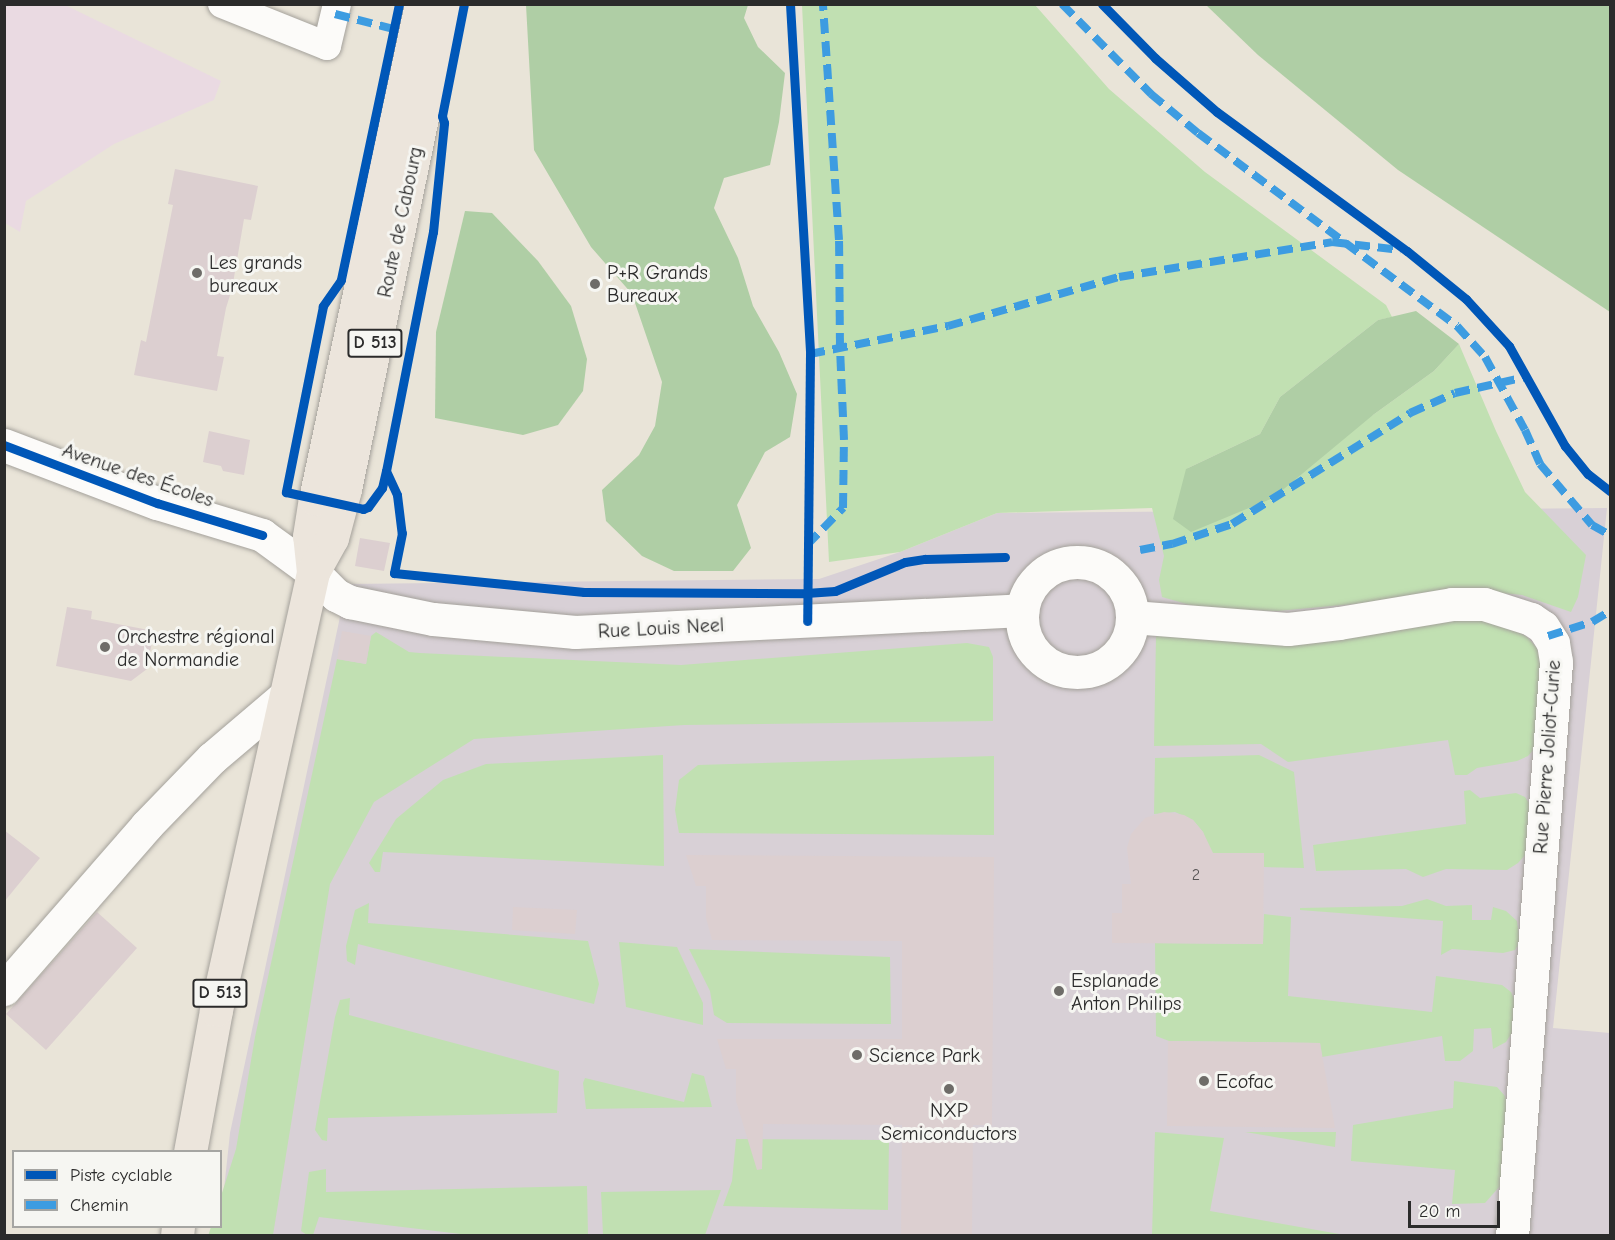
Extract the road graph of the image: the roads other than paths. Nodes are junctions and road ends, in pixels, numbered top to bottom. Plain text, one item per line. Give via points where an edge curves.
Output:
1 (222, 4) edge
2 (337, 4) edge
3 (421, 4) edge
4 (445, 4) edge
5 (5, 449) edge
6 (313, 572) junction
7 (1022, 610) junction
8 (1132, 617) junction
9 (285, 696) junction
10 (4, 989) edge
11 (190, 1150) edge
12 (1512, 1236) edge

1 - 2 street via 327,46
3 - 6 main road, Route de Cabourg / D 513 via 315,499 309,536
4 - 6 main road, Route de Cabourg / D 513 via 345,489 332,538
5 - 6 street, Avenue des Écoles via 262,535
6 - 7 street, Rue Louis Neel via 336,595 363,606 433,619 575,632
6 - 9 main road, D 513
7 - 8 street via 1034,582 1060,564 1076,562 1090,564 1115,578 1124,589
7 - 8 street via 1024,633 1033,650 1050,666 1067,671 1084,672 1115,657 1130,632
8 - 12 street, Rue Pierre Joliot-Curie via 1288,629 1452,604 1484,604 1532,619 1543,627 1553,643 1556,662
9 - 10 street via 212,758 153,818
9 - 11 main road, D 513 via 216,1010

